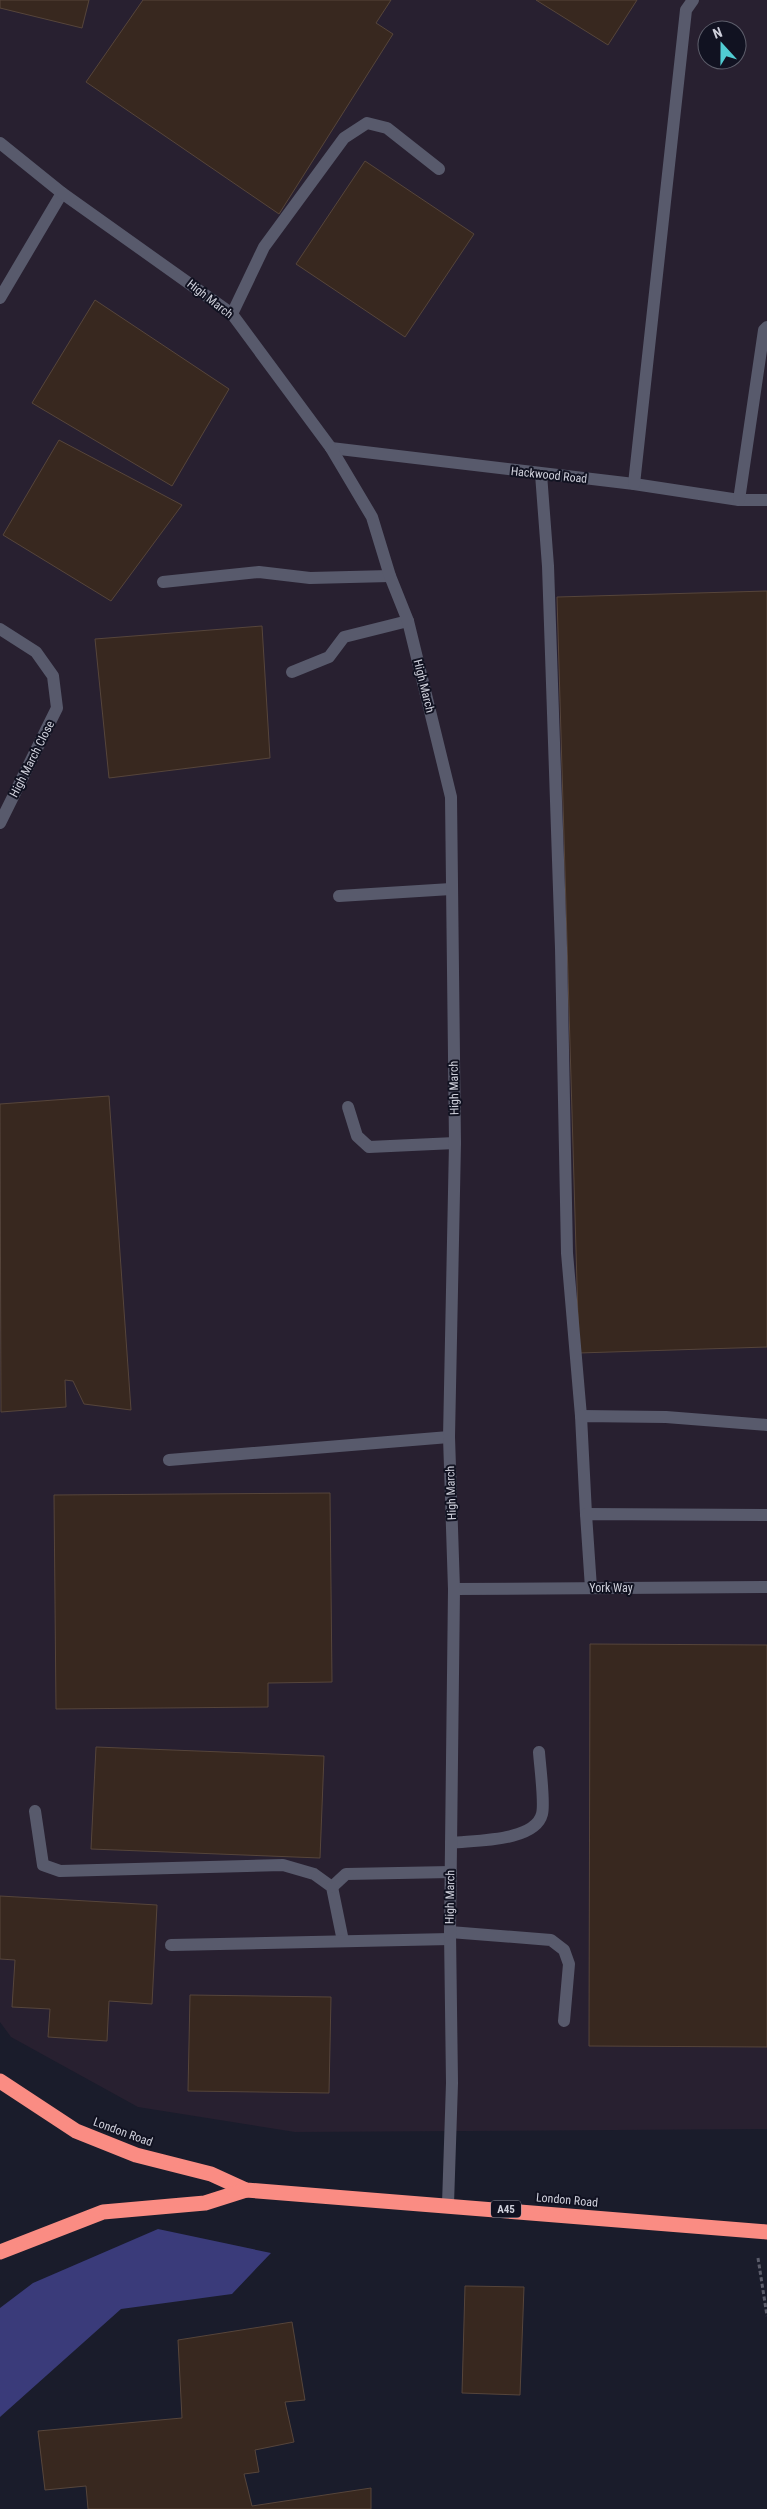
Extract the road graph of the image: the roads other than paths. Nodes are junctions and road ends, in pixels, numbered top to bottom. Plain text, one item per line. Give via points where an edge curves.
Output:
1 (693, 0) edge
2 (0, 143) edge
3 (439, 169) dead end
4 (62, 192) junction
5 (0, 298) edge
6 (232, 314) junction
7 (766, 329) edge
8 (331, 448) junction
9 (541, 474) junction
10 (634, 484) junction
11 (739, 500) junction
12 (767, 500) edge
13 (390, 576) junction
14 (163, 582) dead end
15 (408, 621) junction
16 (0, 629) edge
17 (292, 672) dead end
18 (0, 823) edge
19 (451, 889) junction
20 (339, 896) dead end
21 (348, 1107) dead end
22 (456, 1143) junction
23 (581, 1416) junction
24 (767, 1425) edge
25 (449, 1436) junction
26 (169, 1460) dead end
27 (586, 1514) junction
28 (767, 1515) edge
29 (767, 1587) edge
30 (591, 1588) junction
31 (454, 1590) junction
32 (539, 1752) dead end
33 (35, 1811) dead end
34 (451, 1842) junction
35 (450, 1872) junction
36 (332, 1887) junction
37 (450, 1936) junction
38 (343, 1941) junction
39 (171, 1945) dead end
40 (564, 2021) dead end
41 (0, 2081) edge
42 (246, 2190) junction
43 (448, 2204) junction
44 (760, 2231) edge
45 (0, 2252) edge

1 - 10 street via 686,10
2 - 4 street, High March
3 - 6 street via 387,128 367,122 344,138 264,247
4 - 5 street
4 - 6 street, High March
6 - 8 street, High March
7 - 11 street
8 - 9 street, Hackwood Road
8 - 13 street, High March via 372,517
9 - 10 street, Hackwood Road
9 - 23 street via 548,566 561,948 567,1253
10 - 11 street, Hackwood Road
11 - 12 street, Hackwood Road
13 - 14 street via 310,578 259,572
13 - 15 street, High March
15 - 17 street via 344,637 329,657
15 - 19 street, High March via 450,797
16 - 18 street, High March Close via 36,652 53,676 57,708
19 - 20 street
19 - 22 street, High March
21 - 22 street via 358,1136 369,1147
22 - 25 street, High March
23 - 24 street via 666,1417
23 - 27 street
25 - 26 street
25 - 31 street, High March
27 - 28 street
27 - 30 street
29 - 30 street, York Way
30 - 31 street, York Way
31 - 34 street, High March
32 - 34 street via 543,1814 536,1826 513,1837
33 - 36 street via 43,1865 60,1871 283,1865 314,1874
34 - 35 street, High March
35 - 36 street via 346,1874
35 - 37 street, High March
36 - 38 street
37 - 38 street
37 - 40 street via 551,1940 564,1950 569,1964
37 - 43 street, High March via 452,2083
38 - 39 street
41 - 42 highway, London Road / A45 via 76,2131 136,2155 211,2174
42 - 43 highway, London Road / A45
42 - 45 highway, London Road / A45 via 205,2202 103,2212
43 - 44 highway, London Road / A45

